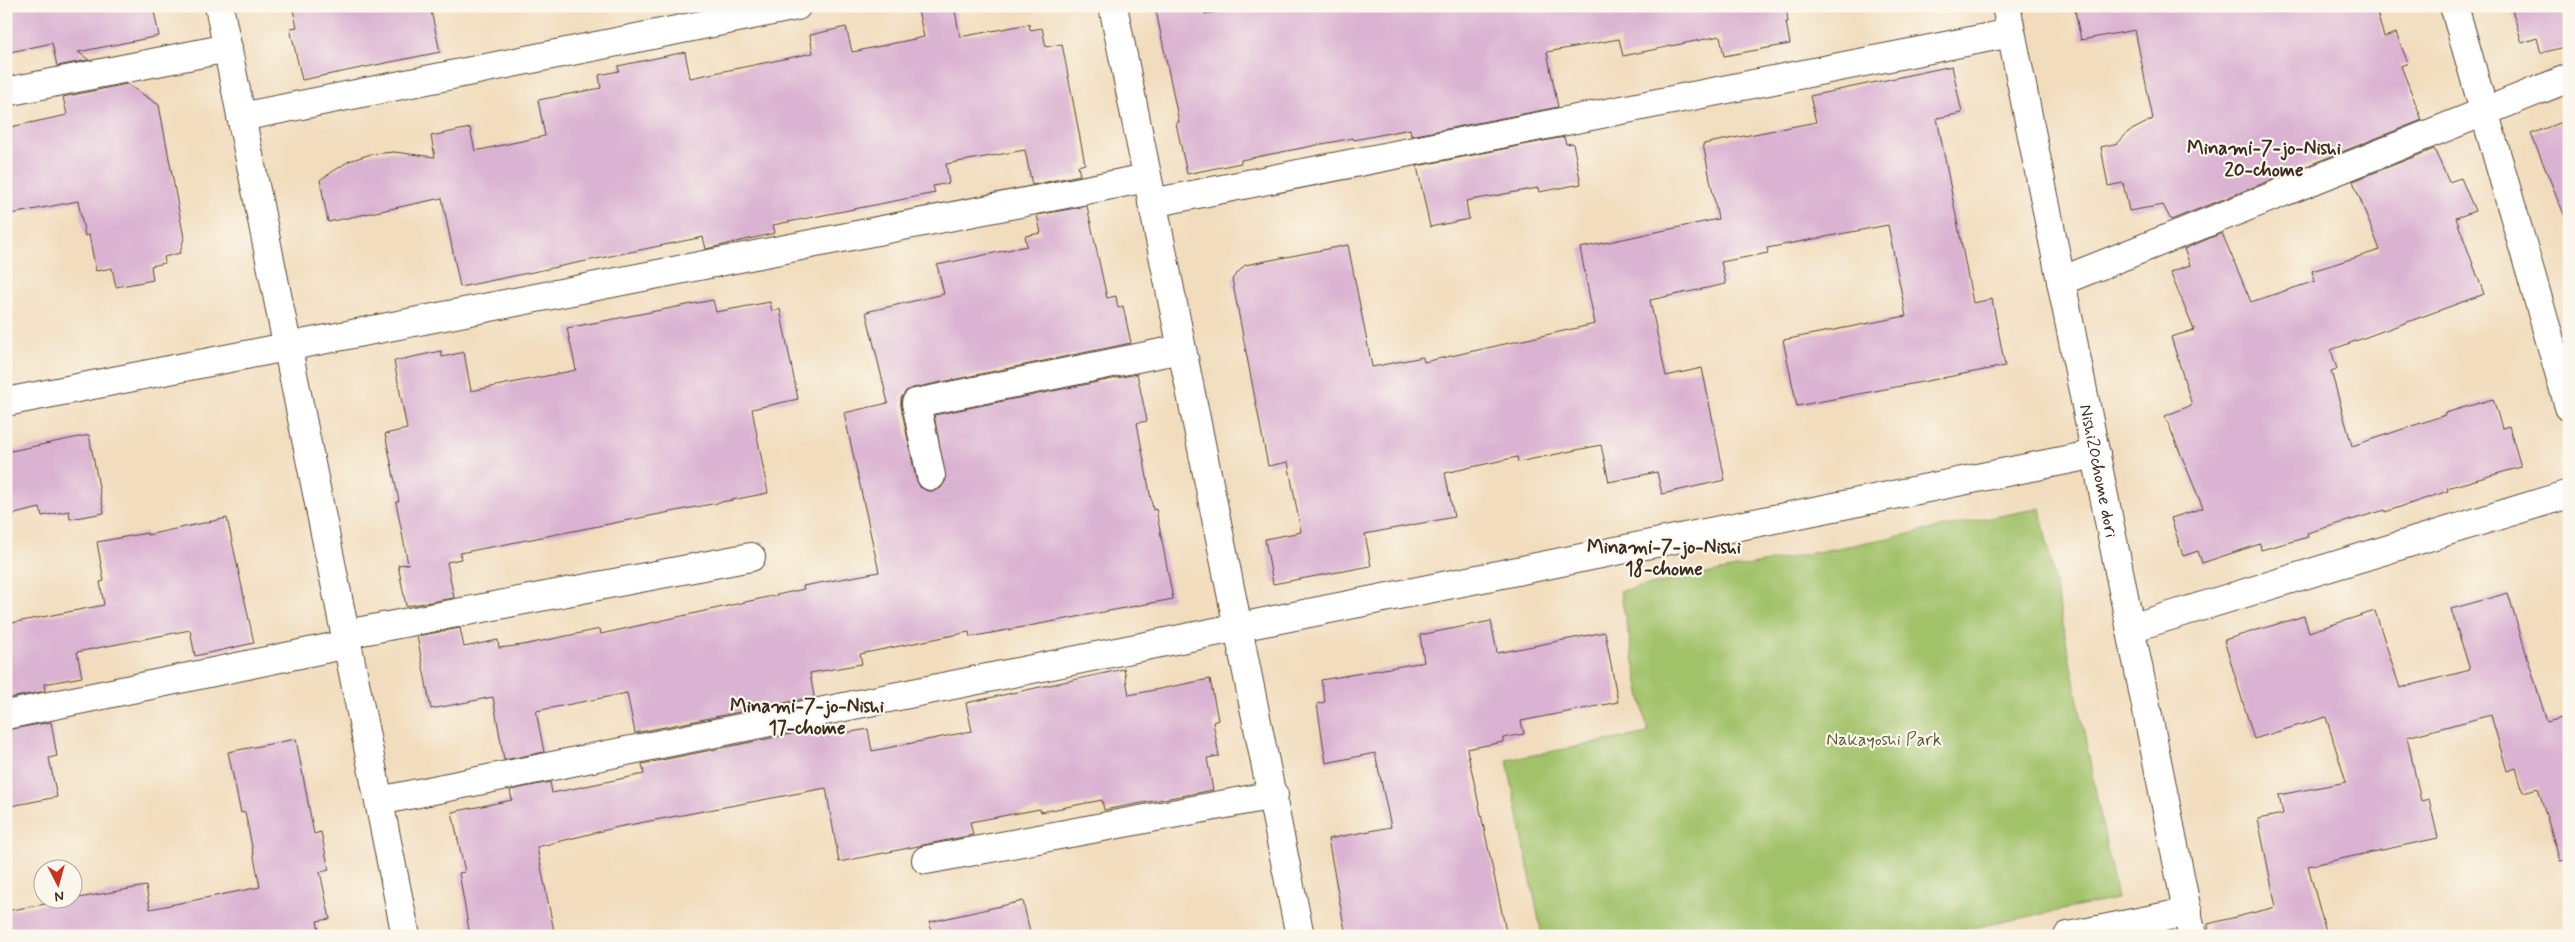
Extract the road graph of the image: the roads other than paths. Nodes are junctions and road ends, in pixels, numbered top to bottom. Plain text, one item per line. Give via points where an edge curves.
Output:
1 (219, 6) edge
2 (797, 6) edge
3 (1113, 6) edge
4 (2006, 6) edge
5 (2454, 6) edge
6 (2011, 33) junction
7 (228, 48) junction
8 (2569, 78) edge
9 (6, 92) edge
10 (2484, 112) junction
11 (241, 117) junction
12 (1150, 191) junction
13 (2062, 281) junction
14 (287, 346) junction
15 (1181, 349) junction
16 (6, 402) edge
17 (2569, 407) edge
18 (2096, 454) junction
19 (931, 476) dead end
20 (2569, 494) edge
21 (751, 557) dead end
22 (2131, 628) junction
23 (1238, 629) junction
24 (347, 639) junction
25 (6, 715) edge
26 (1274, 796) junction
27 (379, 801) junction
28 (926, 860) dead end
29 (2190, 924) edge
30 (406, 936) edge
31 (1300, 936) edge
32 (2068, 936) edge

1 - 7 street
2 - 11 street
3 - 12 street
4 - 6 street, Nishi20chome dori
5 - 10 street
6 - 12 street
6 - 13 street, Nishi20chome dori
7 - 9 street
7 - 11 street
8 - 10 street
10 - 13 street
10 - 17 street
11 - 14 street
12 - 14 street
12 - 15 street
13 - 18 street, Nishi20chome dori
14 - 16 street
14 - 24 street
15 - 19 street via 916,403
15 - 23 street
18 - 22 street, Nishi20chome dori
18 - 23 street
20 - 22 street
21 - 24 street
22 - 29 street, Nishi20chome dori
23 - 26 street
23 - 27 street
24 - 25 street
24 - 27 street
26 - 28 street
26 - 31 street
27 - 30 street
29 - 32 street

